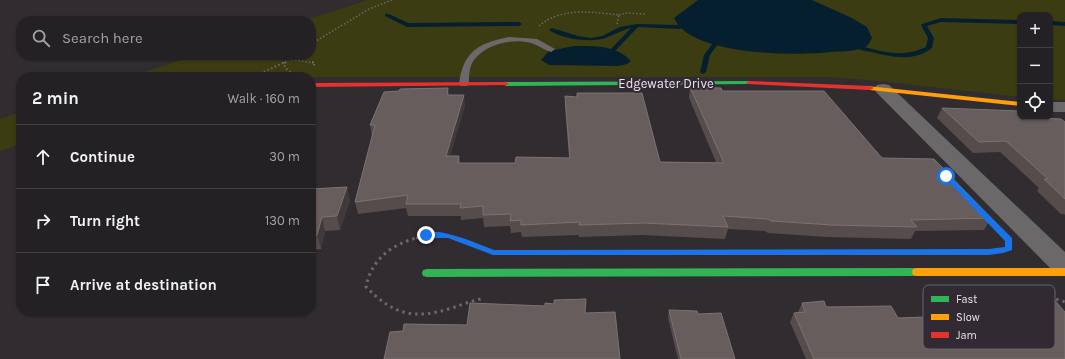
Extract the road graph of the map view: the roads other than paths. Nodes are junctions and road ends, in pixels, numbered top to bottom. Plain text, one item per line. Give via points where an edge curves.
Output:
1 (532, 34) road end
2 (522, 40) junction
3 (551, 49) dead end
4 (464, 84) junction
5 (316, 85) edge
6 (883, 89) junction
7 (1017, 104) edge
8 (1053, 106) edge
9 (1065, 107) edge
10 (1065, 267) edge
11 (1065, 272) edge
12 (427, 273) dead end

1 - 2 lane
2 - 3 lane via 534,41
2 - 4 lane via 491,44 478,51 467,64
4 - 5 street, Edgewater Drive
4 - 6 street, Edgewater Drive via 778,83
6 - 7 street, Edgewater Drive
6 - 10 street
8 - 9 street
11 - 12 street

